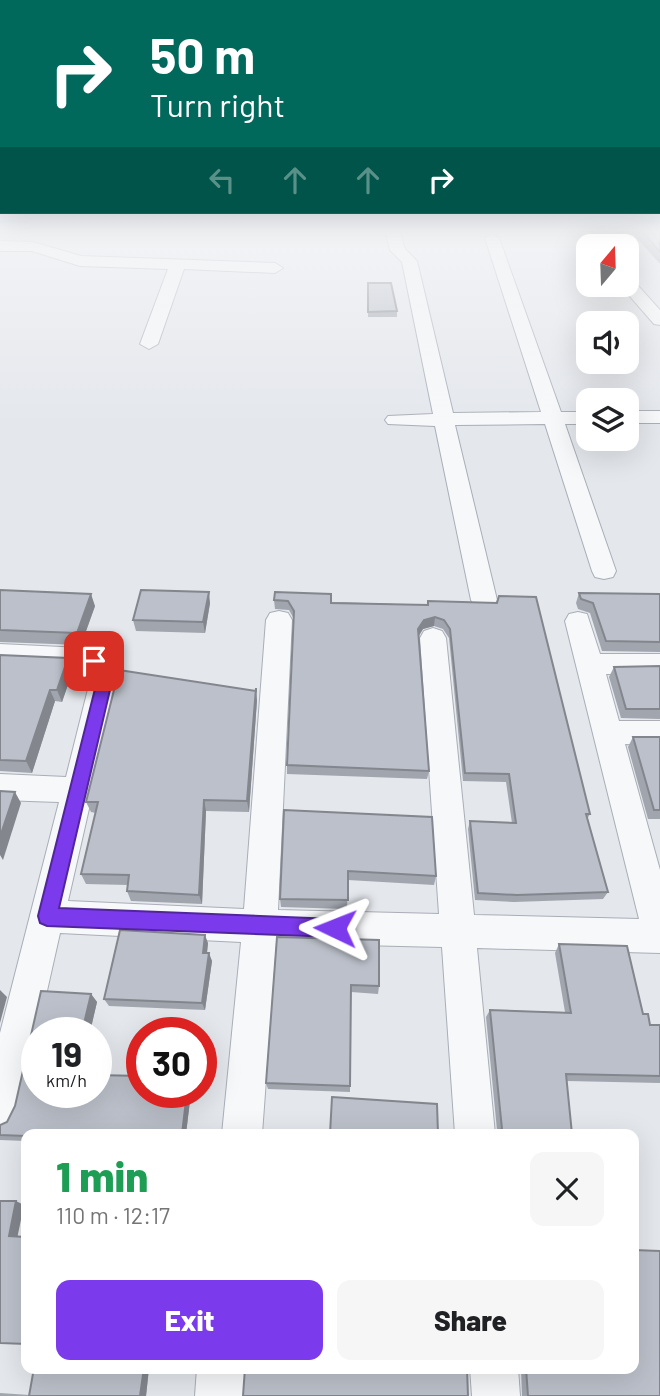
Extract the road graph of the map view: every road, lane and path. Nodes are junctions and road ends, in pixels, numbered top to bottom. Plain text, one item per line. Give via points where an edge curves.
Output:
1 (167, 295) edge
2 (417, 295) edge
3 (512, 295) edge
4 (639, 297) edge
5 (660, 320) edge
6 (149, 344) dead end
7 (639, 417) edge
8 (660, 417) edge
9 (554, 418) junction
10 (576, 418) edge
11 (444, 419) junction
12 (395, 420) dead end
13 (604, 571) dead end
14 (484, 600) edge
15 (279, 620) dead end
16 (578, 621) dead end
17 (433, 638) dead end
18 (0, 654) edge
19 (589, 664) junction
20 (660, 664) edge
21 (607, 733) junction
22 (660, 733) edge
23 (0, 787) edge
24 (78, 790) junction
25 (647, 830) edge
26 (47, 916) junction
27 (260, 926) junction
28 (458, 931) junction
29 (660, 934) edge
30 (1, 1102) edge
31 (242, 1129) edge
32 (475, 1129) edge
33 (221, 1374) edge
34 (494, 1374) edge
35 (219, 1396) edge
36 (496, 1396) edge

1 - 6 street
2 - 11 street
3 - 9 street
4 - 5 street
7 - 8 street
9 - 10 street
9 - 11 street
9 - 13 street
11 - 12 street
11 - 14 street
15 - 27 street
16 - 19 street
17 - 28 street
18 - 24 street via 82,657 103,666 105,677
19 - 20 street
19 - 21 street
21 - 22 street
21 - 25 street
23 - 24 street
24 - 26 street
25 - 29 street
26 - 27 street
26 - 30 street
27 - 28 street
27 - 31 street
28 - 29 street
28 - 32 street
33 - 35 street
34 - 36 street

